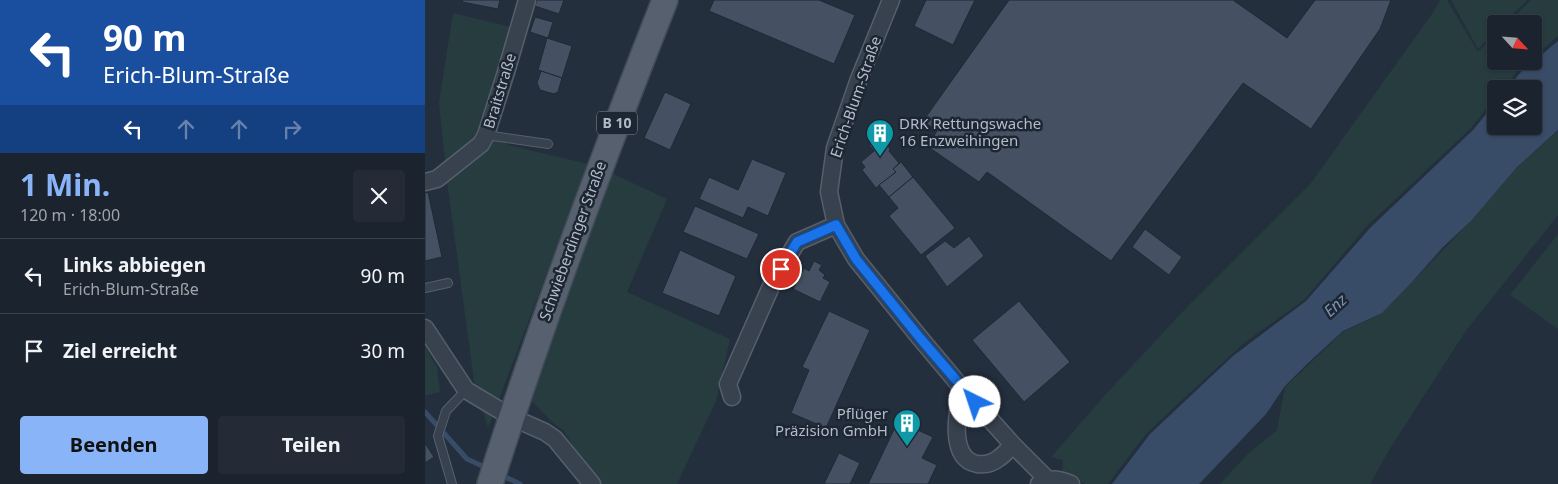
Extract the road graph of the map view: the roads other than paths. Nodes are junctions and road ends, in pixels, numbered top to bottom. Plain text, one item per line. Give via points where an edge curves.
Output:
1 (527, 0) edge
2 (665, 0) edge
3 (891, 0) edge
4 (486, 135) junction
5 (548, 144) dead end
6 (425, 182) edge
7 (836, 225) junction
8 (447, 283) dead end
9 (425, 288) edge
10 (425, 328) edge
11 (962, 388) junction
12 (466, 390) junction
13 (731, 397) dead end
14 (511, 417) junction
15 (1013, 445) junction
16 (1043, 482) edge
17 (452, 484) edge
18 (490, 484) edge
19 (592, 484) edge
20 (1071, 484) edge

1 - 4 street, Braitstraße
2 - 14 main road, Schwieberdinger Straße / B 10 via 584,209
3 - 7 street, Erich-Blum-Straße via 835,148 829,192
4 - 5 lane
4 - 6 street, Braitstraße via 481,144 437,179
7 - 11 street, Erich-Blum-Straße via 856,259
7 - 13 street via 797,242 773,282 728,384
8 - 9 lane
10 - 12 street
11 - 15 street, Erich-Blum-Straße
11 - 15 street via 956,427 961,453 971,462 989,464
12 - 14 street
12 - 17 lane via 445,412 438,436
14 - 18 main road, Schwieberdinger Straße / B 10
14 - 19 street via 555,439
15 - 16 street, Erich-Blum-Straße
16 - 20 street via 1061,480

